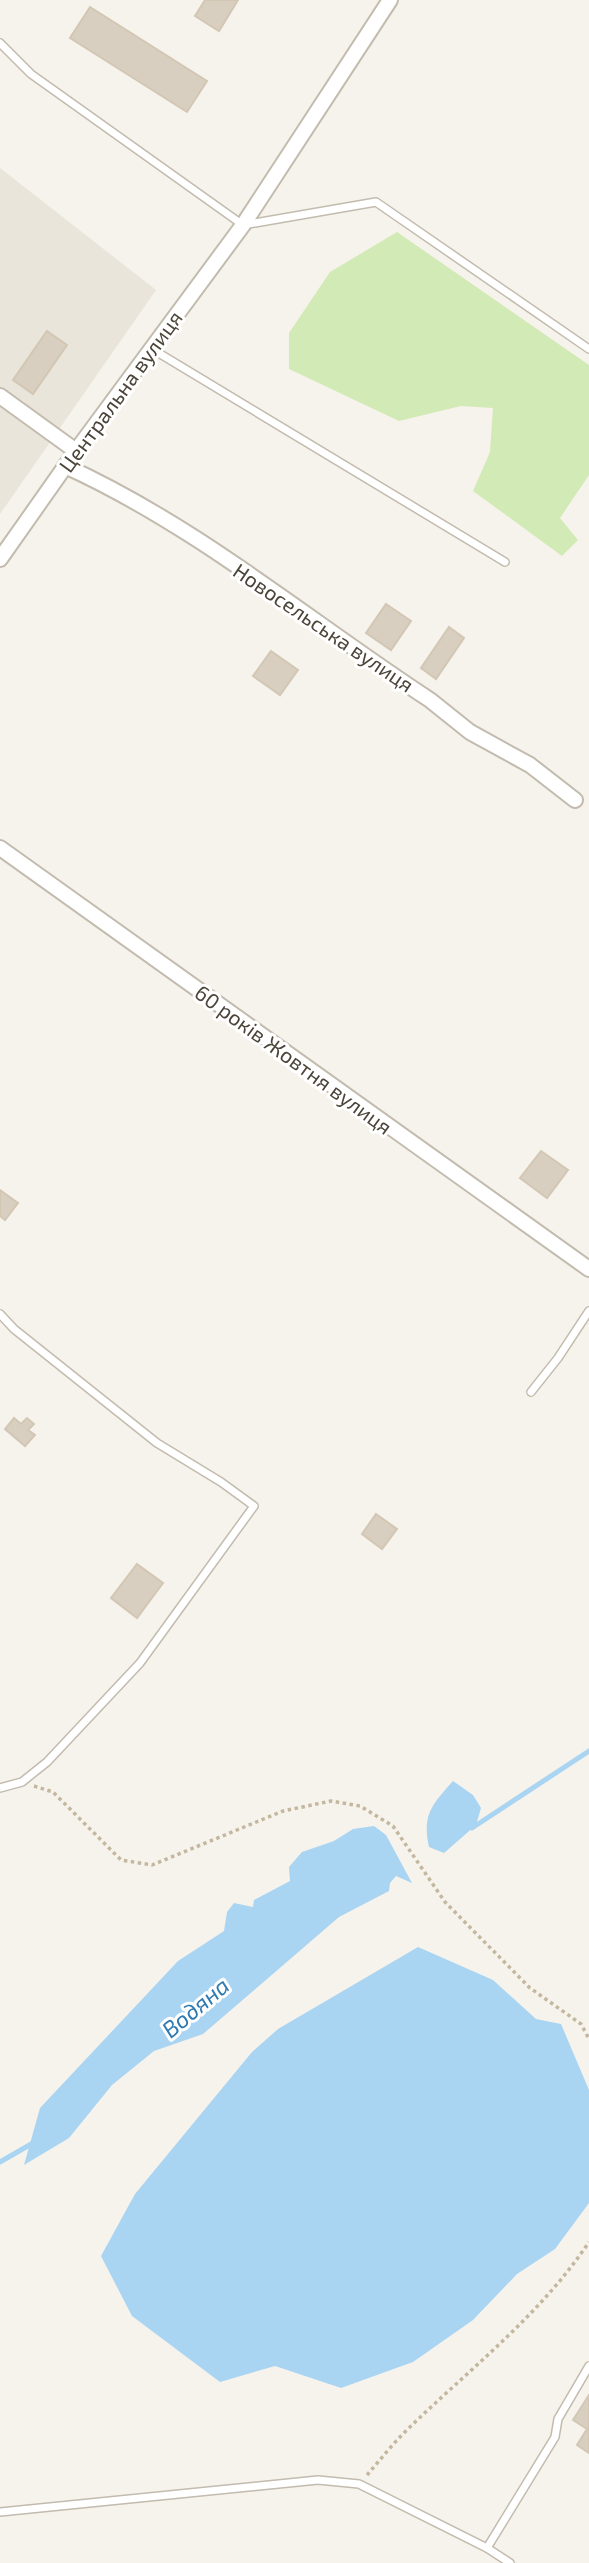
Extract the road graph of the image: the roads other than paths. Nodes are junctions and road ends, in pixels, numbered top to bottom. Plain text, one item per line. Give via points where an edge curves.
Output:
1 (390, 0) edge
2 (0, 43) edge
3 (243, 225) junction
4 (152, 348) junction
5 (589, 349) edge
6 (0, 396) edge
7 (76, 451) junction
8 (65, 466) junction
9 (0, 559) edge
10 (505, 562) dead end
11 (575, 800) dead end
12 (0, 848) edge
13 (589, 1269) edge
14 (589, 1311) edge
15 (0, 1314) edge
16 (531, 1392) dead end
17 (0, 1788) edge
18 (589, 2366) edge
19 (0, 2512) edge
20 (487, 2548) junction
21 (510, 2563) edge

1 - 3 street, Центральна вулиця
2 - 3 lane via 31,74
3 - 4 street, Центральна вулиця
3 - 5 lane via 376,202
4 - 7 street, Центральна вулиця
4 - 10 lane
6 - 7 street
7 - 8 street, Центральна вулиця
8 - 9 street, Центральна вулиця
8 - 11 street, Новосельська вулиця via 172,523
12 - 13 street, 60 років Жовтня вулиця
14 - 16 lane
15 - 17 lane via 157,1443 254,1506 140,1663 47,1762 22,1782
18 - 20 lane via 558,2419 555,2437
19 - 20 lane via 318,2480 359,2484
20 - 21 lane

